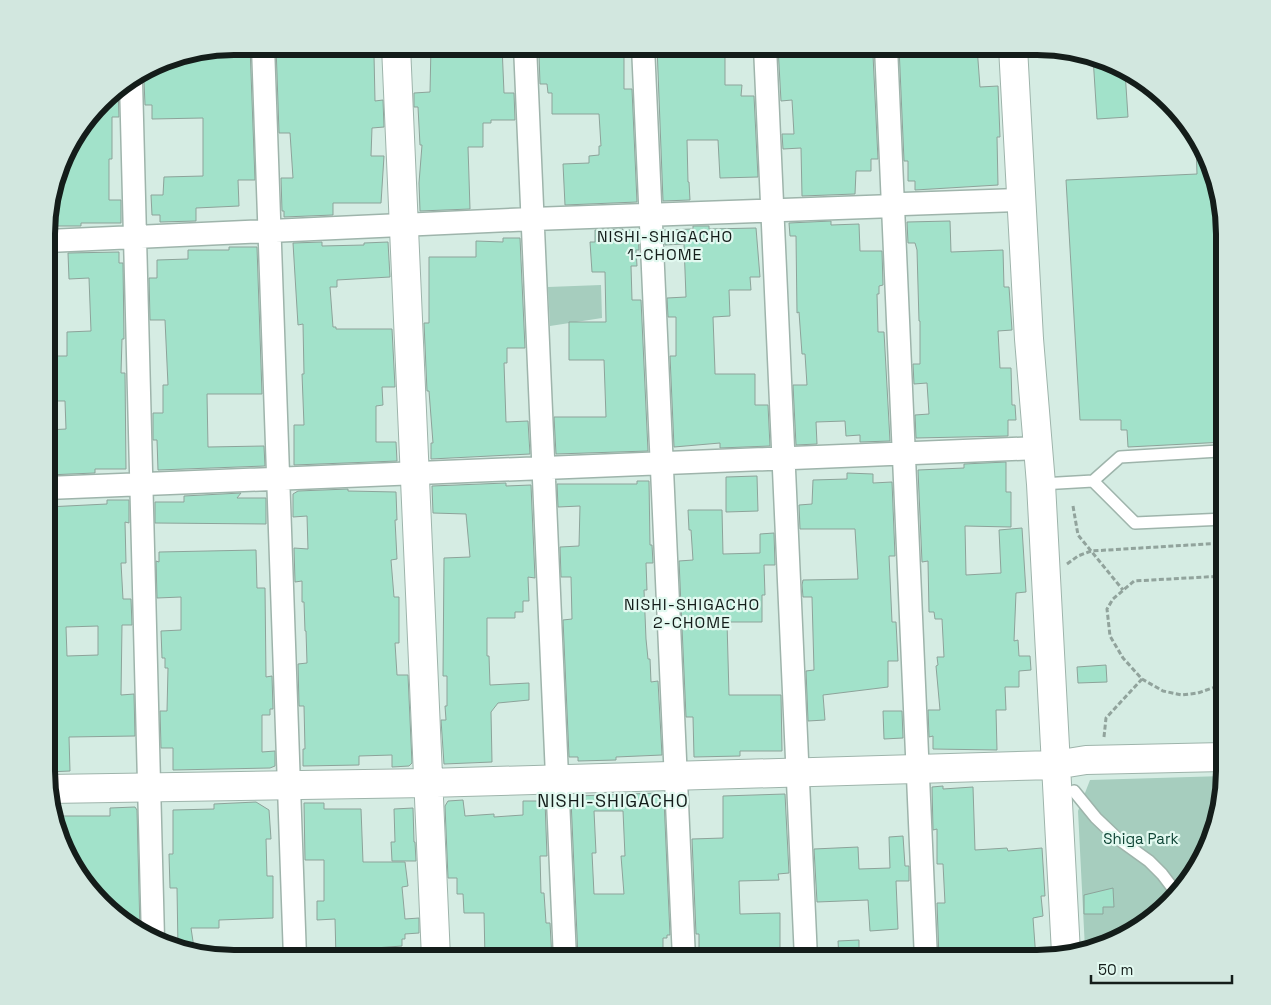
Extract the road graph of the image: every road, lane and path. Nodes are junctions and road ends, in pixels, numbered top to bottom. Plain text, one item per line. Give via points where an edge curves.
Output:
1 (263, 55) edge
2 (396, 55) edge
3 (525, 55) edge
4 (643, 55) edge
5 (764, 55) edge
6 (886, 55) edge
7 (1014, 55) edge
8 (131, 88) edge
9 (1021, 200) junction
10 (894, 206) junction
11 (773, 210) junction
12 (650, 216) junction
13 (534, 219) junction
14 (404, 226) junction
15 (270, 231) junction
16 (135, 237) junction
17 (55, 241) edge
18 (1038, 448) junction
19 (1216, 451) edge
20 (903, 453) junction
21 (784, 458) junction
22 (662, 463) junction
23 (544, 468) junction
24 (415, 473) junction
25 (278, 479) junction
26 (1093, 481) junction
27 (142, 483) junction
28 (1041, 484) junction
29 (55, 488) edge
30 (1073, 506) dead end
31 (1216, 519) edge
32 (1216, 543) edge
33 (1091, 551) junction
34 (1063, 568) dead end
35 (1216, 576) edge
36 (1123, 590) junction
37 (1142, 679) junction
38 (1216, 687) edge
39 (1104, 742) dead end
40 (1216, 757) edge
41 (1055, 765) junction
42 (918, 768) junction
43 (797, 773) junction
44 (676, 777) junction
45 (557, 780) junction
46 (427, 783) junction
47 (288, 786) junction
48 (150, 788) junction
49 (56, 789) edge
50 (1074, 791) dead end
51 (1173, 888) edge
52 (153, 931) edge
53 (1066, 948) edge
54 (295, 950) edge
55 (436, 950) edge
56 (565, 950) edge
57 (684, 950) edge
58 (806, 950) edge
59 (926, 950) edge

1 - 15 street
2 - 14 street
3 - 13 street
4 - 12 street
5 - 11 street
6 - 10 street
7 - 9 street
8 - 16 street
9 - 10 street
9 - 18 street
10 - 11 street
10 - 20 street
11 - 12 street
11 - 21 street
12 - 13 street
12 - 22 street
13 - 14 street
13 - 23 street
14 - 15 street
14 - 24 street
15 - 16 street
15 - 25 street
16 - 17 street
16 - 27 street
18 - 20 street
18 - 28 street
19 - 26 lane via 1120,457
20 - 21 street
20 - 42 street
21 - 22 street
21 - 43 street
22 - 23 street
22 - 44 street
23 - 24 street
23 - 45 street
24 - 25 street
24 - 46 street
25 - 27 street
25 - 47 street
26 - 28 lane
26 - 31 lane via 1135,523
27 - 29 street
27 - 48 street
28 - 41 street
30 - 33 path via 1078,535
32 - 33 path
33 - 34 path
33 - 36 path
35 - 36 path via 1134,581
36 - 37 path via 1107,609 1110,636 1123,658
37 - 38 path via 1163,691 1182,694
37 - 39 path via 1106,718
40 - 41 street via 1086,760
41 - 42 street
41 - 53 street
42 - 43 street
42 - 59 street
43 - 44 street
43 - 58 street
44 - 45 street
44 - 57 street
45 - 46 street
45 - 56 street
46 - 47 street
46 - 55 street
47 - 48 street
47 - 54 street
48 - 49 street
48 - 52 street
50 - 51 lane via 1096,818 1149,862

